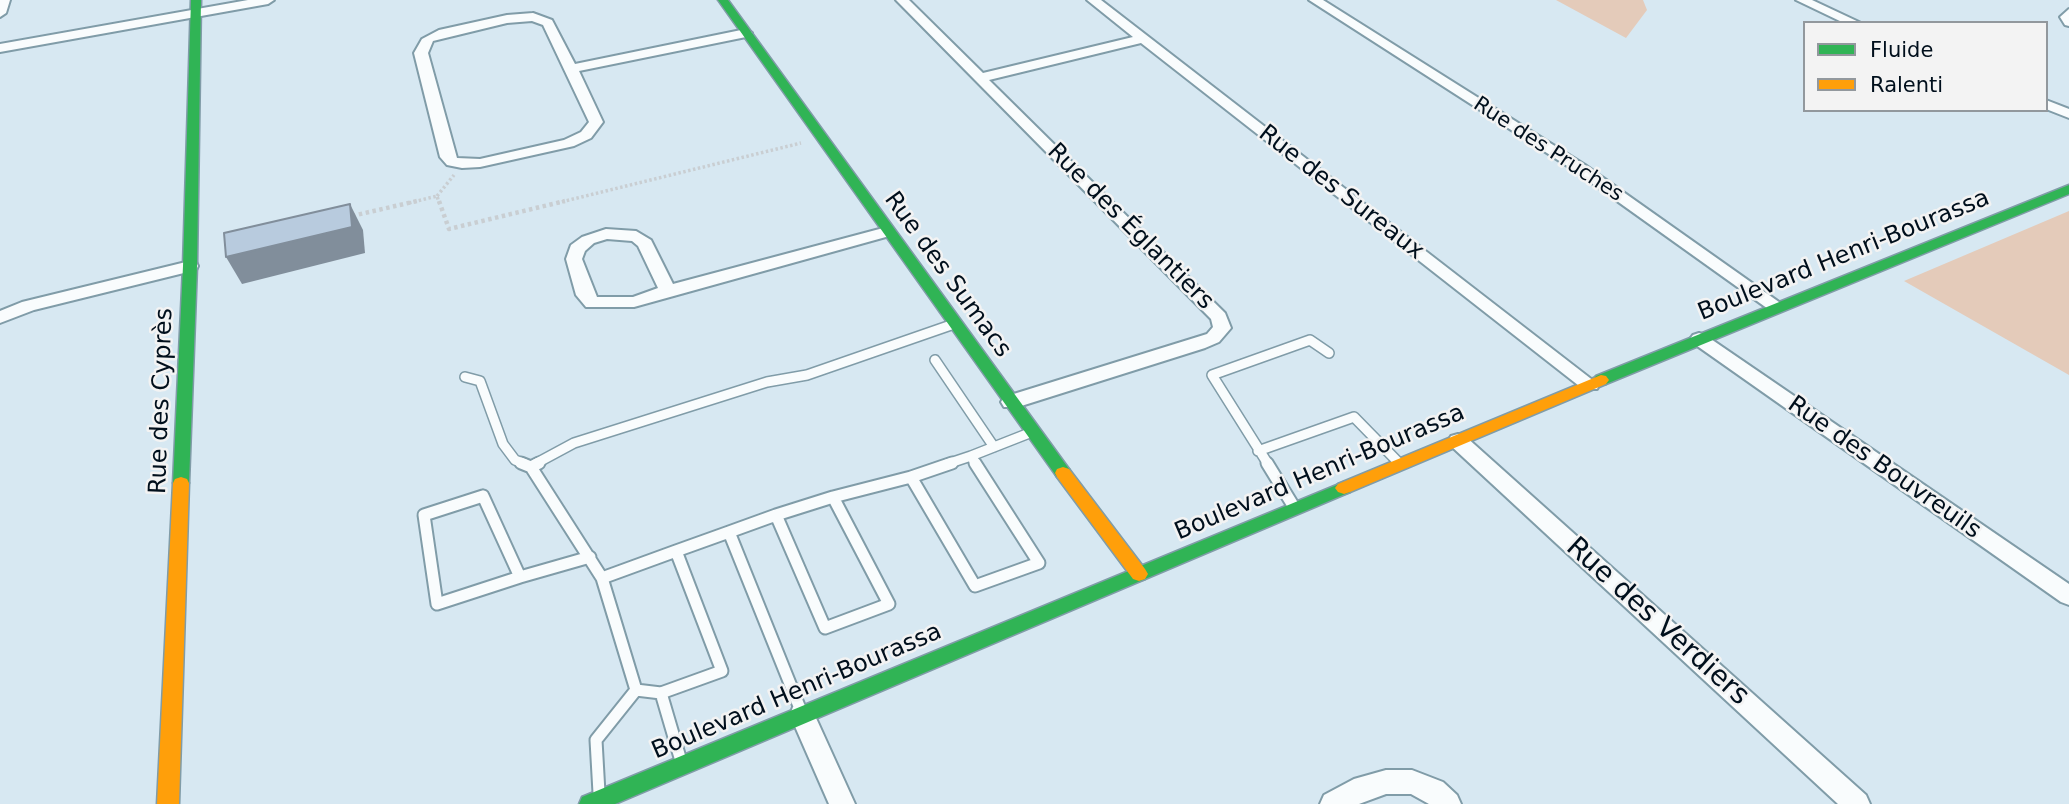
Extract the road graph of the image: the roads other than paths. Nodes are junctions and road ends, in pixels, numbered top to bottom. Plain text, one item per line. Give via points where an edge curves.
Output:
1 (4, 0) edge
2 (268, 0) edge
3 (723, 0) edge
4 (902, 0) edge
5 (1093, 0) edge
6 (1315, 0) edge
7 (1802, 0) edge
8 (196, 6) edge
9 (0, 13) edge
10 (2069, 13) edge
11 (1850, 21) edge
12 (2069, 22) edge
13 (746, 33) junction
14 (1143, 39) junction
15 (0, 48) edge
16 (571, 69) junction
17 (979, 78) junction
18 (2048, 105) edge
19 (2069, 114) edge
20 (2069, 189) edge
21 (887, 232) junction
22 (190, 266) junction
23 (668, 291) junction
24 (1777, 307) junction
25 (0, 317) edge
26 (954, 324) junction
27 (1699, 339) junction
28 (1329, 353) dead end
29 (935, 360) dead end
30 (465, 377) dead end
31 (1590, 385) junction
32 (1011, 402) junction
33 (1032, 432) junction
34 (1458, 441) junction
35 (994, 447) junction
36 (1258, 451) junction
37 (971, 456) junction
38 (1401, 465) junction
39 (531, 467) junction
40 (911, 477) junction
41 (833, 497) junction
42 (1295, 508) junction
43 (776, 515) junction
44 (729, 532) junction
45 (676, 551) junction
46 (590, 557) junction
47 (1139, 574) junction
48 (520, 577) junction
49 (602, 578) junction
50 (2069, 596) edge
51 (636, 690) junction
52 (661, 693) junction
53 (802, 715) junction
54 (682, 765) junction
55 (595, 802) edge
56 (168, 804) edge
57 (842, 804) edge
58 (1333, 804) edge
59 (1448, 804) edge
60 (1857, 804) edge

1 - 9 street
2 - 8 street
3 - 13 street, Rue des Sumacs
4 - 17 street, Rue des Églantiers
5 - 14 street, Rue des Sureaux
6 - 24 street, Rue des Pruches via 1580,168
7 - 11 street
8 - 15 street
8 - 22 street, Rue des Cyprès
10 - 12 street
13 - 16 street
13 - 21 street, Rue des Sumacs
14 - 17 street
14 - 31 street, Rue des Sureaux
16 - 16 street via 548,23 533,17 452,29 428,39 421,52 445,150 453,162 462,164 569,143 586,135 596,122
17 - 32 street, Rue des Églantiers via 1212,307 1222,328 1199,344
18 - 19 street
20 - 24 street, Boulevard Henri-Bourassa
21 - 23 street
21 - 26 street, Rue des Sumacs
22 - 25 street
22 - 56 street, Rue des Cyprès
23 - 23 street via 645,243 636,236 606,234 577,249 574,258 585,295 592,303 634,302
24 - 27 street, Boulevard Henri-Bourassa
26 - 32 street, Rue des Sumacs
26 - 39 lane via 807,375 767,382 574,443
27 - 31 street, Boulevard Henri-Bourassa
27 - 50 street, Rue des Bouvreuils
28 - 36 lane via 1310,340 1212,375
29 - 35 lane
30 - 39 lane via 480,381 503,444 515,460
31 - 34 street, Boulevard Henri-Bourassa
32 - 33 street, Rue des Sumacs
33 - 35 lane
33 - 47 street, Rue des Sumacs
34 - 38 street, Boulevard Henri-Bourassa
34 - 60 street, Rue des Verdiers
35 - 37 lane
36 - 38 lane via 1354,417
36 - 42 lane
37 - 40 lane
37 - 40 lane via 1039,563 975,586
38 - 42 street, Boulevard Henri-Bourassa
39 - 46 lane
40 - 41 lane
41 - 43 lane
41 - 43 lane via 888,604 825,628
42 - 47 street, Boulevard Henri-Bourassa
43 - 44 lane
44 - 45 lane
44 - 53 lane
45 - 49 lane
45 - 52 lane via 722,671
46 - 48 lane
46 - 49 lane
47 - 53 street, Boulevard Henri-Bourassa
48 - 48 lane via 483,496 424,515 437,604
49 - 51 lane
51 - 52 lane
51 - 55 lane via 596,740
52 - 54 lane
53 - 54 street, Boulevard Henri-Bourassa
53 - 57 street
54 - 55 street, Boulevard Henri-Bourassa
58 - 59 street via 1386,782 1412,782 1434,791

